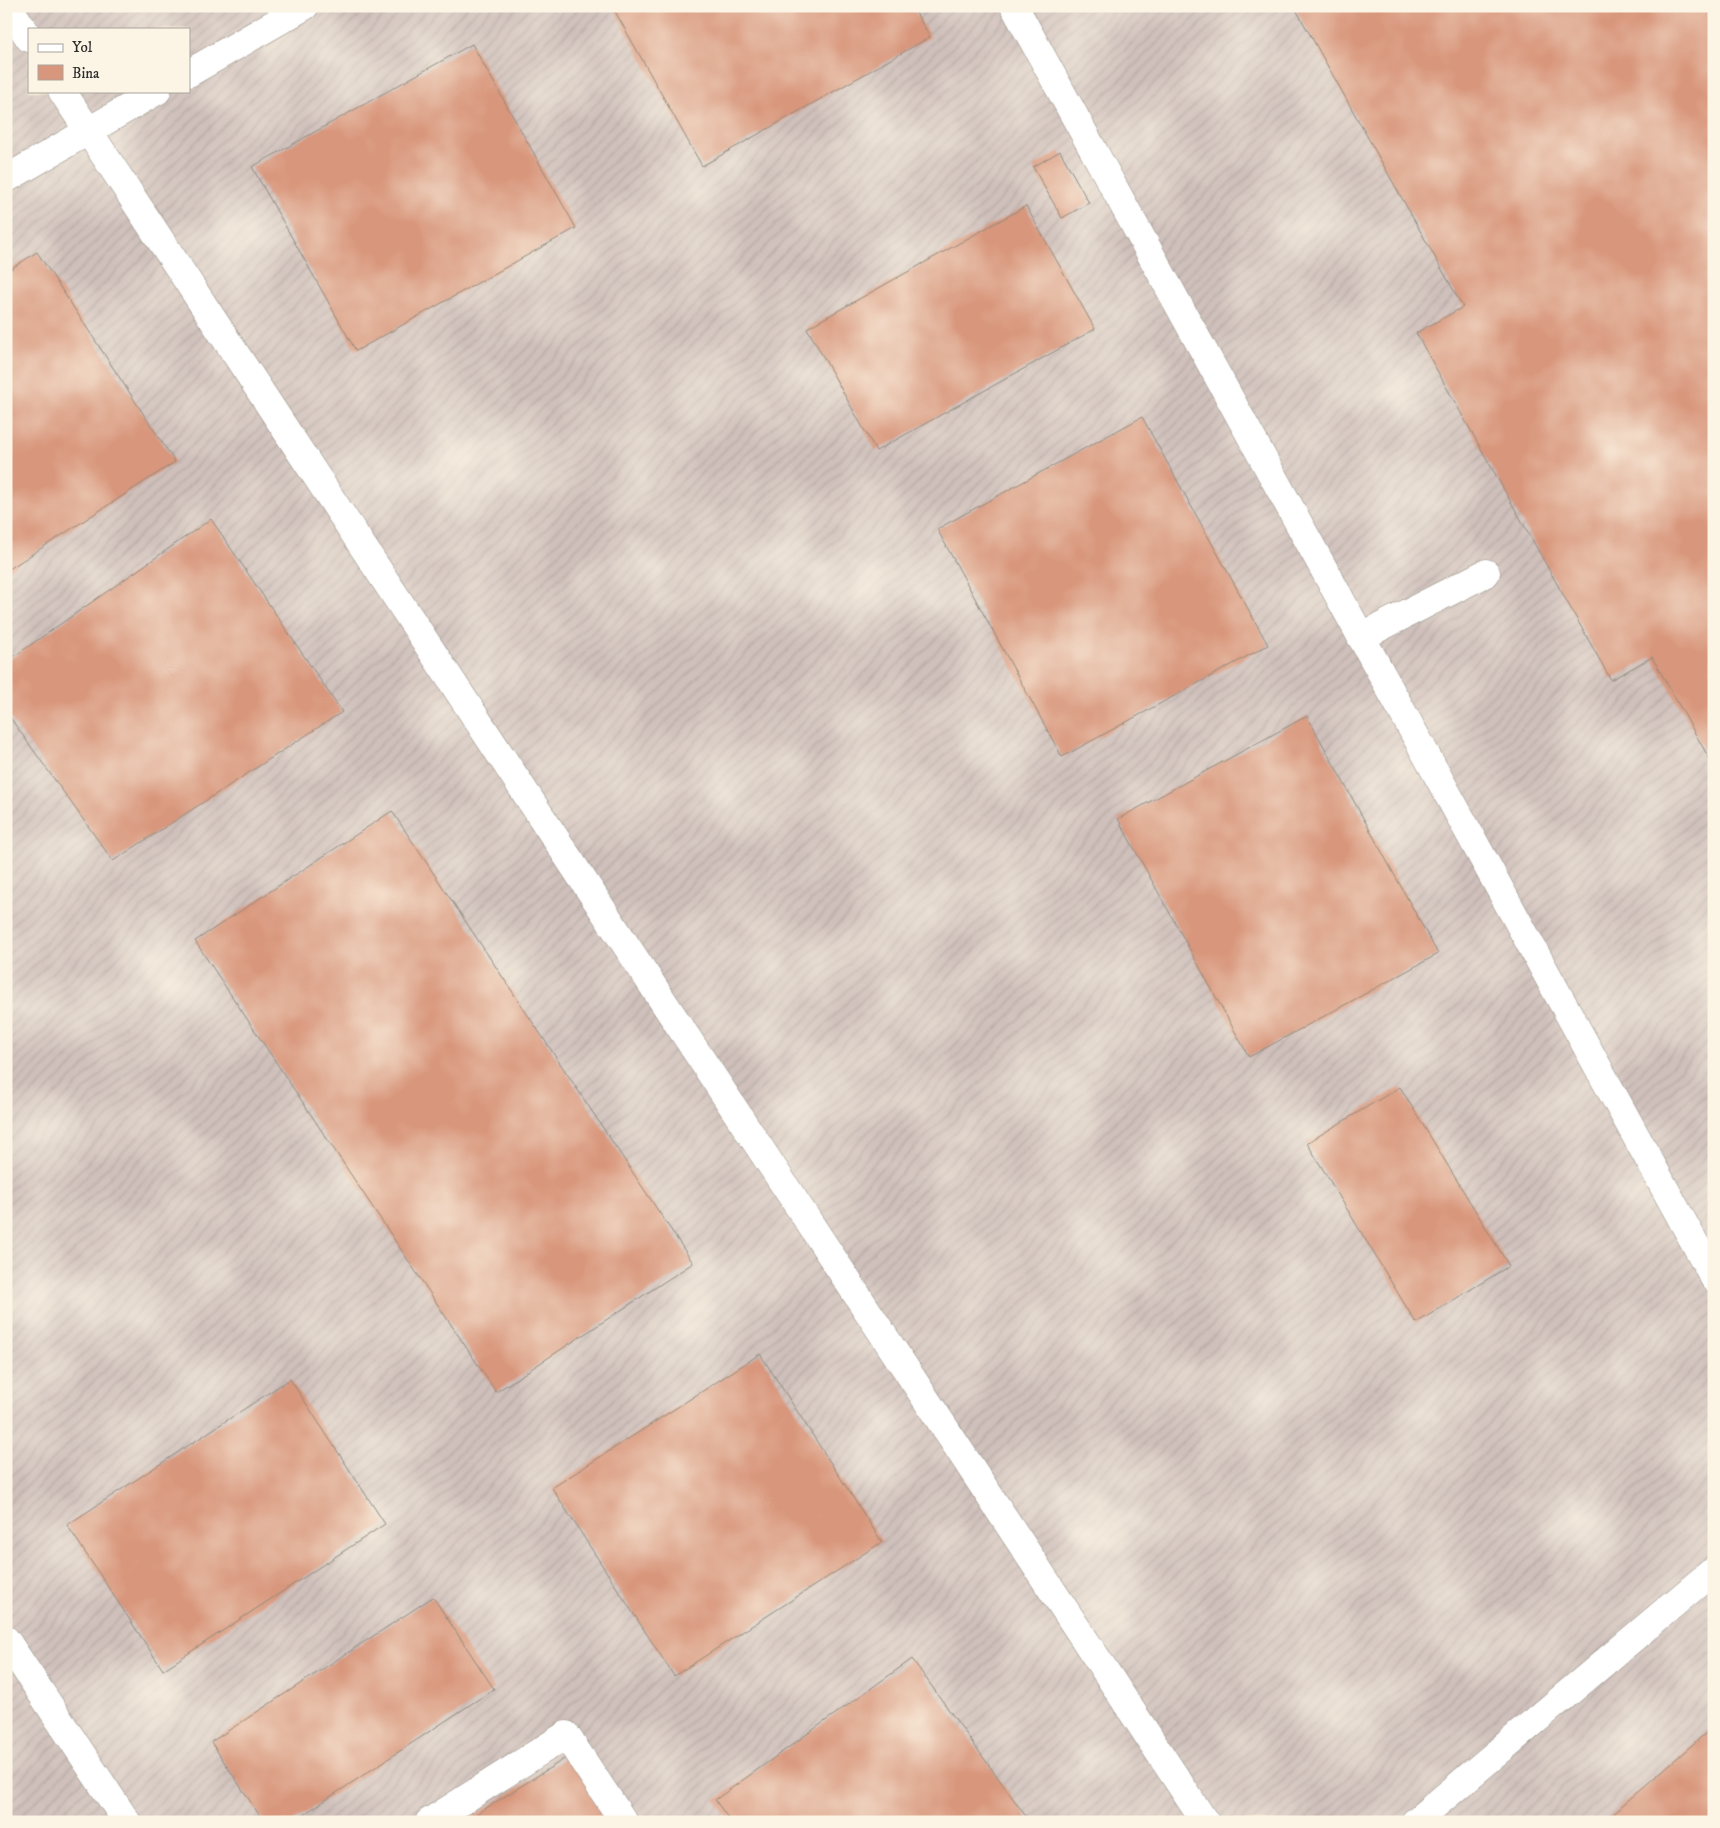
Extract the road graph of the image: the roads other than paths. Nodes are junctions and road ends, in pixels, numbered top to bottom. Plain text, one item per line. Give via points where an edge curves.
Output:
1 (8, 6) edge
2 (305, 6) edge
3 (1014, 6) edge
4 (28, 36) edge
5 (190, 72) edge
6 (63, 92) edge
7 (155, 92) edge
8 (88, 131) junction
9 (6, 179) edge
10 (1486, 573) dead end
11 (1361, 637) junction
12 (1714, 1278) edge
13 (1714, 1570) edge
14 (6, 1640) edge
15 (126, 1822) edge
16 (428, 1822) edge
17 (624, 1822) edge
18 (1205, 1822) edge
19 (1415, 1822) edge

1 - 4 lane
2 - 5 lane
3 - 11 lane
6 - 8 lane
7 - 8 lane
8 - 9 lane
8 - 18 lane
10 - 11 lane
11 - 12 lane
13 - 19 lane
14 - 15 lane
16 - 17 lane via 566,1735

